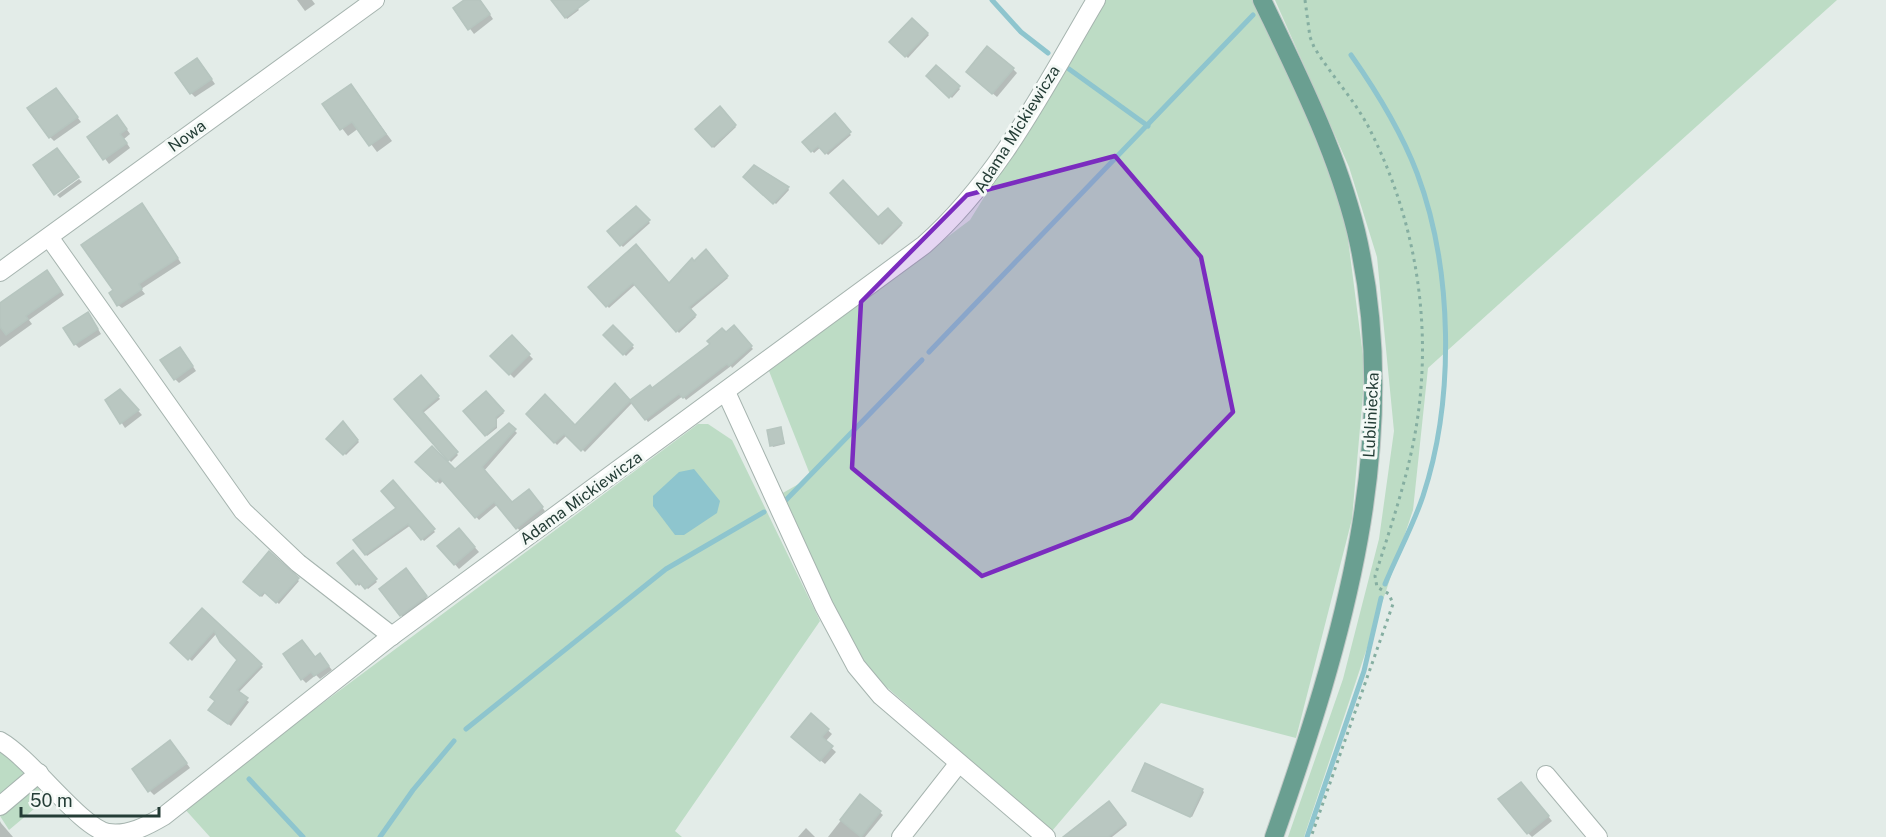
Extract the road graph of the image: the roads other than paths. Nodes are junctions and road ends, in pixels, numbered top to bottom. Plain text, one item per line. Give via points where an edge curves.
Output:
1 (375, 0) edge
2 (1096, 0) edge
3 (1262, 0) edge
4 (49, 237) junction
5 (0, 272) edge
6 (726, 392) junction
7 (392, 636) junction
8 (0, 741) edge
9 (959, 763) junction
10 (39, 773) junction
11 (1546, 775) dead end
12 (0, 806) edge
13 (902, 837) edge
14 (1046, 837) edge
15 (1274, 837) edge
16 (1598, 837) edge

1 - 4 street, Nowa
2 - 6 street, Adama Mickiewicza via 1005,153 960,212 899,265
3 - 15 main road, Lubliniecka via 1319,123 1346,195 1367,287 1374,374 1365,497 1344,612 1314,722
4 - 5 street, Nowa
4 - 7 street via 243,511 298,563
6 - 7 street, Adama Mickiewicza
6 - 9 street via 819,596 856,666 881,696
7 - 10 street, Adama Mickiewicza via 148,825 119,833 97,828
8 - 10 street, Adama Mickiewicza via 22,755
9 - 13 street
9 - 14 street
10 - 12 street
11 - 16 street

